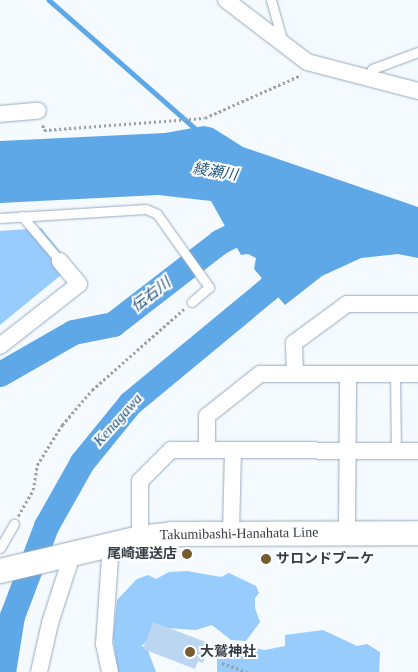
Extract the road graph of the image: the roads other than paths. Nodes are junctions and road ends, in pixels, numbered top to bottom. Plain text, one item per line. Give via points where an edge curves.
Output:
1 (226, 0) edge
2 (271, 0) edge
3 (284, 45) junction
4 (418, 52) edge
5 (370, 78) junction
6 (418, 91) edge
7 (38, 111) road end
8 (0, 114) edge
9 (22, 216) junction
10 (0, 218) edge
11 (60, 261) joint
12 (192, 302) road end
13 (418, 304) edge
14 (0, 346) edge
15 (295, 374) junction
16 (395, 374) junction
17 (418, 374) edge
18 (348, 375) junction
19 (207, 449) junction
20 (233, 450) junction
21 (348, 450) junction
22 (396, 451) junction
23 (418, 451) edge
24 (14, 524) road end
25 (347, 531) junction
26 (231, 532) junction
27 (418, 533) edge
28 (140, 538) junction
29 (111, 545) junction
30 (0, 548) edge
31 (67, 556) junction
32 (0, 571) edge
33 (38, 672) edge
34 (110, 672) edge

1 - 3 street
2 - 3 lane
3 - 5 street via 307,62
4 - 5 lane via 372,69
5 - 6 street
7 - 8 street
9 - 10 lane
9 - 11 lane
9 - 12 lane via 146,209 157,214 209,287
11 - 14 street via 79,284
13 - 15 street via 346,304 294,343
15 - 18 street
15 - 19 street via 260,374 207,416
16 - 17 street
16 - 18 street
16 - 22 lane
18 - 21 street
19 - 20 street
19 - 28 street via 171,450 140,481
20 - 21 street
20 - 26 street
21 - 22 street
21 - 25 street
22 - 23 street
24 - 30 lane
25 - 26 main road, Takumibashi-Hanahata Line
25 - 27 main road, Takumibashi-Hanahata Line
26 - 28 main road, Takumibashi-Hanahata Line
28 - 29 main road, Takumibashi-Hanahata Line
29 - 31 main road, Takumibashi-Hanahata Line
29 - 34 street via 104,644
31 - 32 main road, Takumibashi-Hanahata Line
31 - 33 street

